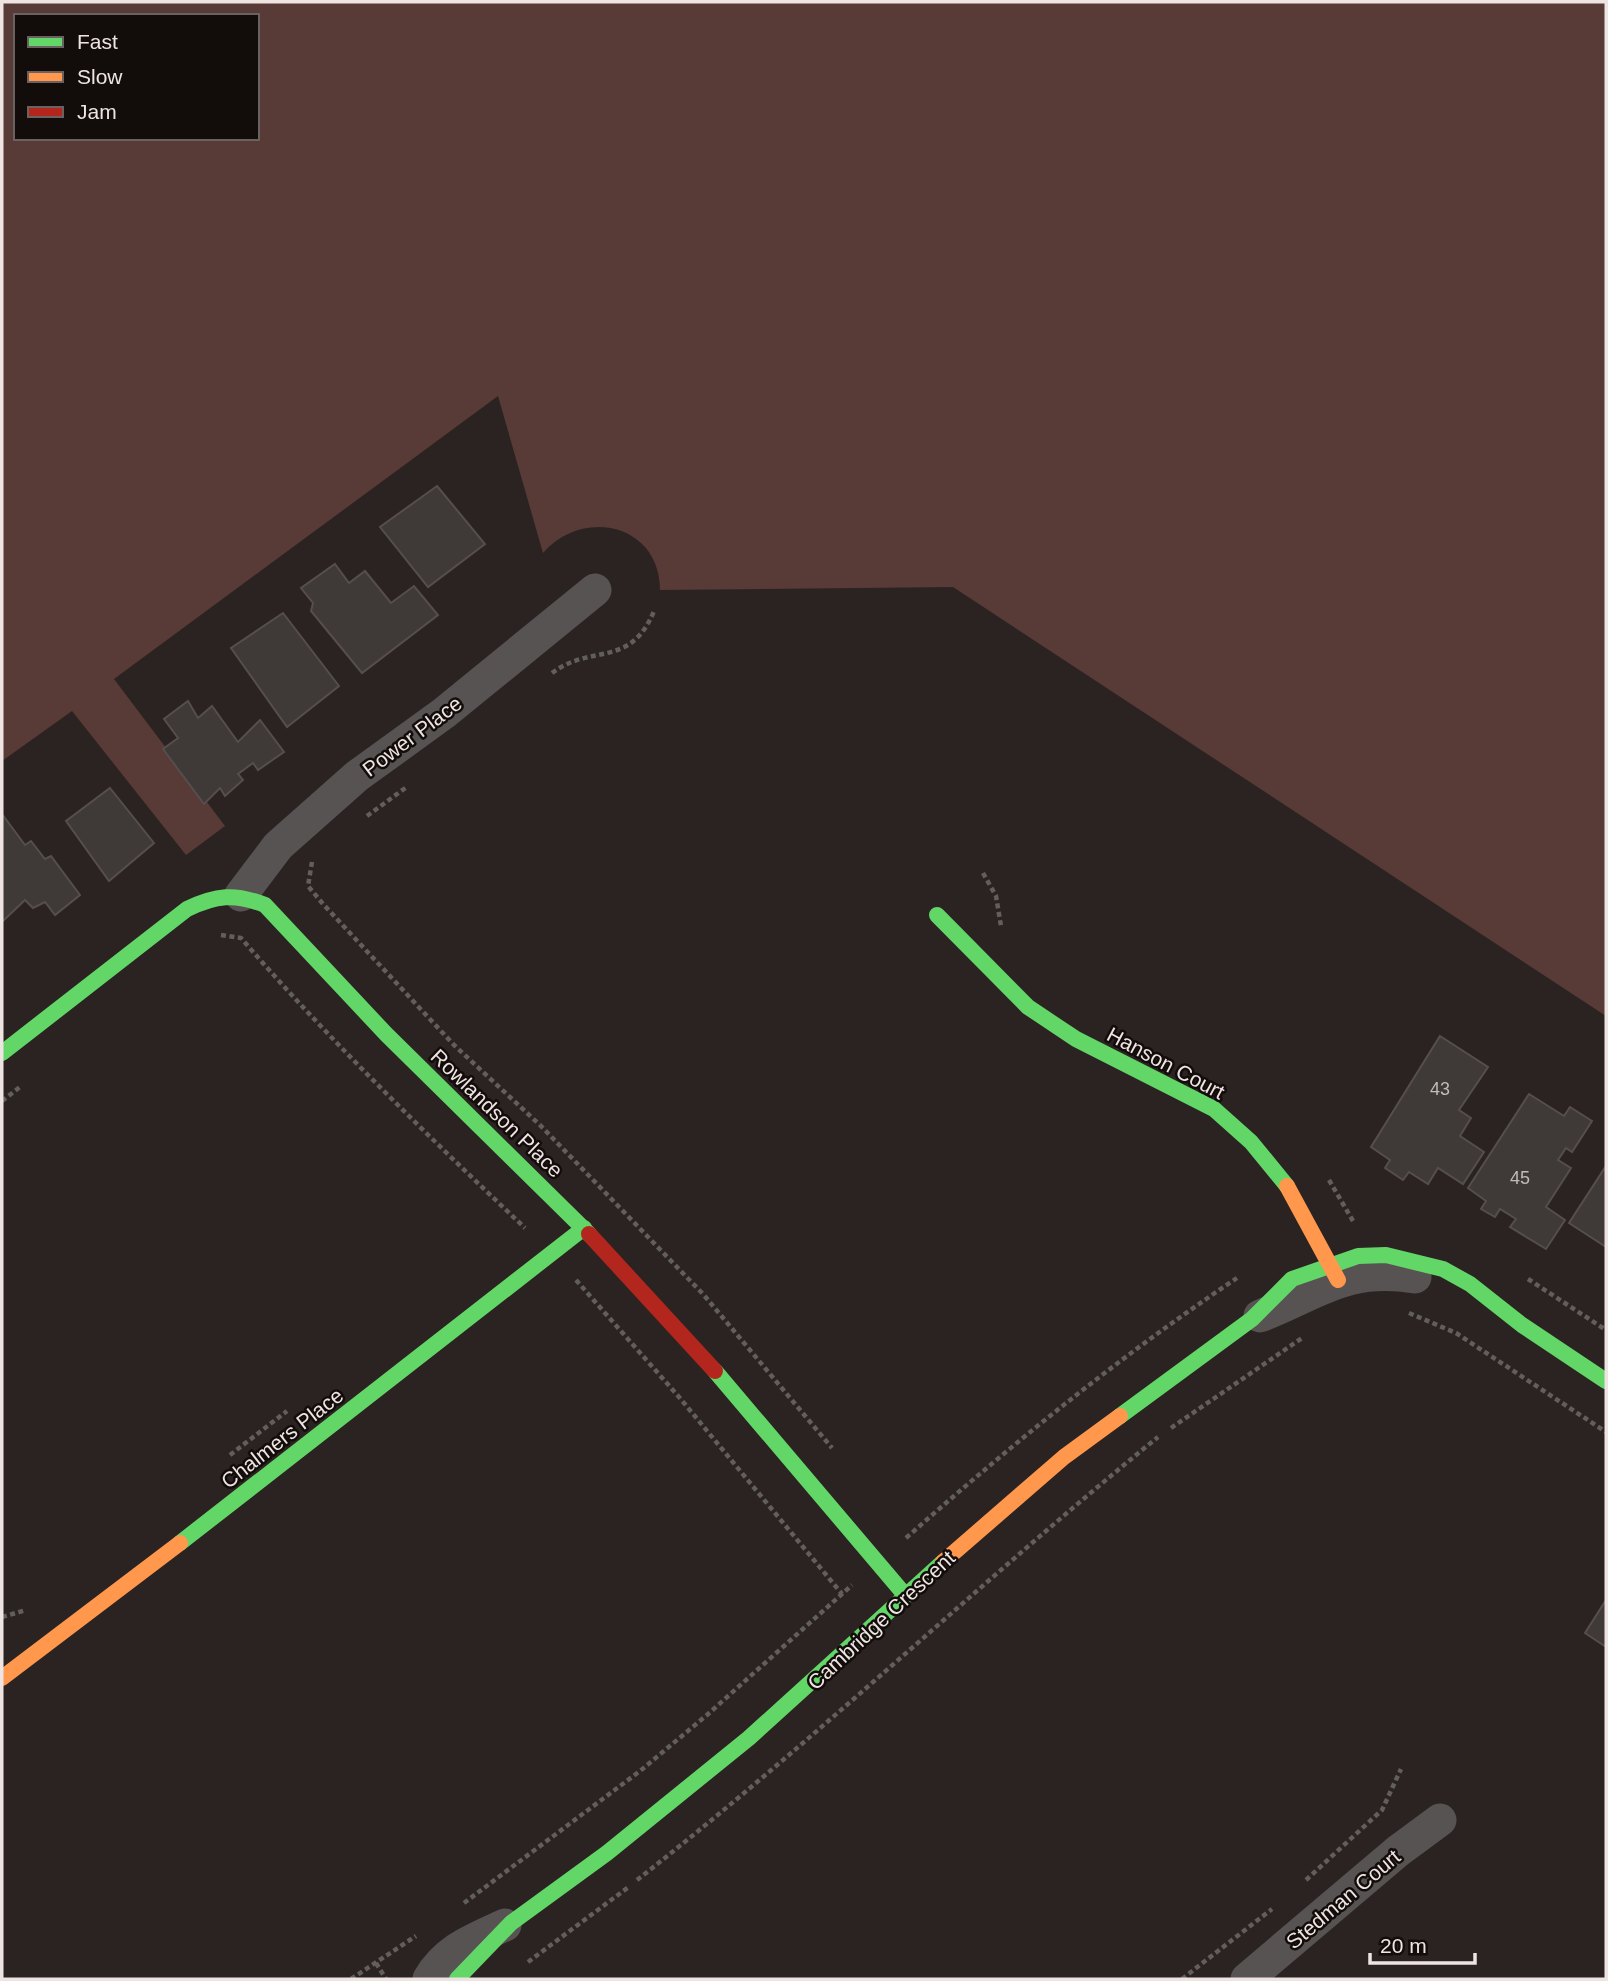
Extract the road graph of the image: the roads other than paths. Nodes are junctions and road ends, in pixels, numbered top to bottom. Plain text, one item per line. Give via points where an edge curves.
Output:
1 (595, 590) dead end
2 (241, 895) junction
3 (937, 915) dead end
4 (2, 1053) edge
5 (584, 1228) junction
6 (1334, 1272) junction
7 (1252, 1319) joint
8 (1522, 1325) joint
9 (1606, 1381) edge
10 (905, 1595) junction
11 (2, 1678) edge
12 (1440, 1820) dead end
13 (511, 1923) junction
14 (429, 1979) edge
15 (457, 1979) edge
16 (1247, 1979) edge

1 - 2 street, Power Place via 444,713 357,776 278,846
2 - 4 street via 211,897 187,909
2 - 5 street, Rowlandson Place via 265,905 386,1034
3 - 6 street, Hanson Court via 1028,1007 1076,1039 1214,1109 1251,1142 1286,1183
5 - 10 street, Rowlandson Place via 714,1370
5 - 11 street, Chalmers Place
6 - 7 street, Cambridge Crescent
6 - 8 street, Cambridge Crescent via 1413,1276 1465,1295
7 - 10 street, Cambridge Crescent via 1064,1457
8 - 9 street, Cambridge Crescent
10 - 13 street, Cambridge Crescent via 686,1792
12 - 16 street, Stedman Court
13 - 14 street, Cambridge Crescent via 462,1944
13 - 15 street, Cambridge Crescent

